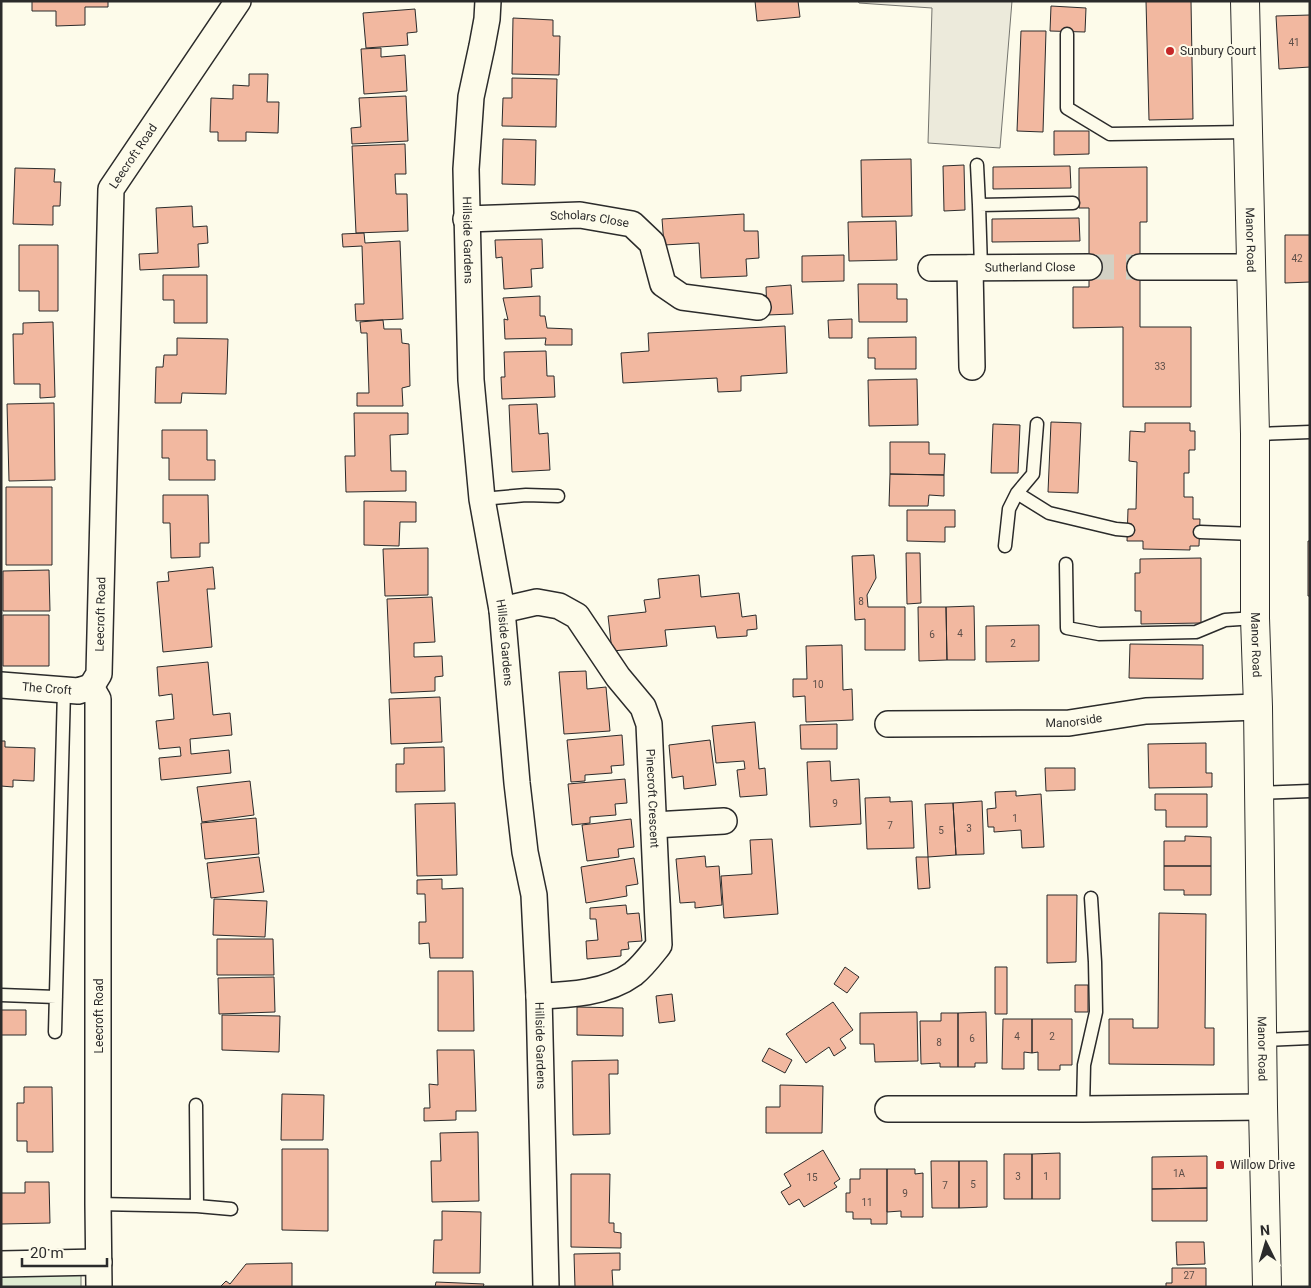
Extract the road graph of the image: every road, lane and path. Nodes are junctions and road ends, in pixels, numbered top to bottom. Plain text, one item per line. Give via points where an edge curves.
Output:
1 (238, 1) edge
2 (488, 1) edge
3 (1245, 1) edge
4 (1067, 34) dead end
5 (1248, 132) junction
6 (977, 165) dead end
7 (1073, 203) dead end
8 (979, 205) junction
9 (466, 219) junction
10 (1089, 267) tunnel mouth
11 (1251, 267) junction
12 (931, 268) dead end
13 (976, 268) junction
14 (1140, 268) tunnel mouth
15 (758, 306) dead end
16 (972, 367) dead end
17 (1037, 424) dead end
18 (1310, 432) edge
19 (1255, 434) junction
20 (1017, 493) junction
21 (558, 496) dead end
22 (482, 499) junction
23 (1128, 530) dead end
24 (1200, 532) dead end
25 (1254, 534) junction
26 (1005, 546) dead end
27 (1066, 564) dead end
28 (502, 610) junction
29 (1255, 618) junction
30 (1, 686) edge
31 (92, 687) junction
32 (64, 690) junction
33 (1258, 707) junction
34 (888, 724) dead end
35 (1310, 792) edge
36 (1259, 793) junction
37 (724, 821) dead end
38 (654, 825) junction
39 (1091, 898) dead end
40 (1, 995) edge
41 (539, 996) junction
42 (56, 997) junction
43 (55, 1032) dead end
44 (1310, 1038) edge
45 (1262, 1040) junction
46 (196, 1105) dead end
47 (1263, 1107) junction
48 (888, 1109) dead end
49 (1083, 1109) junction
50 (98, 1204) junction
51 (197, 1206) junction
52 (231, 1209) dead end
53 (99, 1262) junction
54 (1, 1264) edge
55 (99, 1287) edge
56 (546, 1287) edge
57 (1267, 1287) edge

1 - 31 street, Leecroft Road via 111,189 99,674
2 - 9 street, Hillside Gardens via 471,98
3 - 5 street, Manor Road
4 - 5 lane via 1066,108 1110,134
5 - 11 street, Manor Road
6 - 8 lane
7 - 8 lane
8 - 13 lane
9 - 15 street, Scholars Close via 580,215 632,224 652,243 663,284 682,297
9 - 22 street, Hillside Gardens via 471,380
10 - 13 street, Sutherland Close
11 - 14 street
11 - 19 street, Manor Road
12 - 13 street, Sutherland Close
13 - 16 street, Sutherland Close
17 - 20 lane via 1033,474
18 - 19 lane
19 - 25 street, Manor Road
20 - 23 lane via 1049,513
20 - 26 lane via 1009,509
21 - 22 lane
22 - 28 street, Hillside Gardens
24 - 25 lane
25 - 29 street, Manor Road
27 - 29 lane via 1067,628 1099,634 1196,632 1225,620
28 - 38 street, Pinecroft Crescent via 537,602 559,606 577,616 618,677 643,707 649,724
28 - 41 street, Hillside Gardens via 517,783 534,895
29 - 33 street, Manor Road
30 - 32 street, The Croft
31 - 32 street, The Croft
31 - 50 street, Leecroft Road via 98,699
32 - 42 lane
33 - 34 street, Manorside via 1146,711 1069,723
33 - 36 street, Manor Road
35 - 36 lane
36 - 45 street, Manor Road
37 - 38 street
38 - 41 street, Pinecroft Crescent via 659,945 632,975 608,986 571,995
39 - 49 lane via 1096,1012 1084,1065
40 - 42 lane
41 - 56 street, Hillside Gardens
42 - 43 lane
44 - 45 lane
45 - 47 street, Manor Road
46 - 51 lane
47 - 49 street
47 - 57 street, Manor Road
48 - 49 street
50 - 51 lane
50 - 53 street, Leecroft Road
51 - 52 lane
53 - 54 street
53 - 55 street, Leecroft Road

